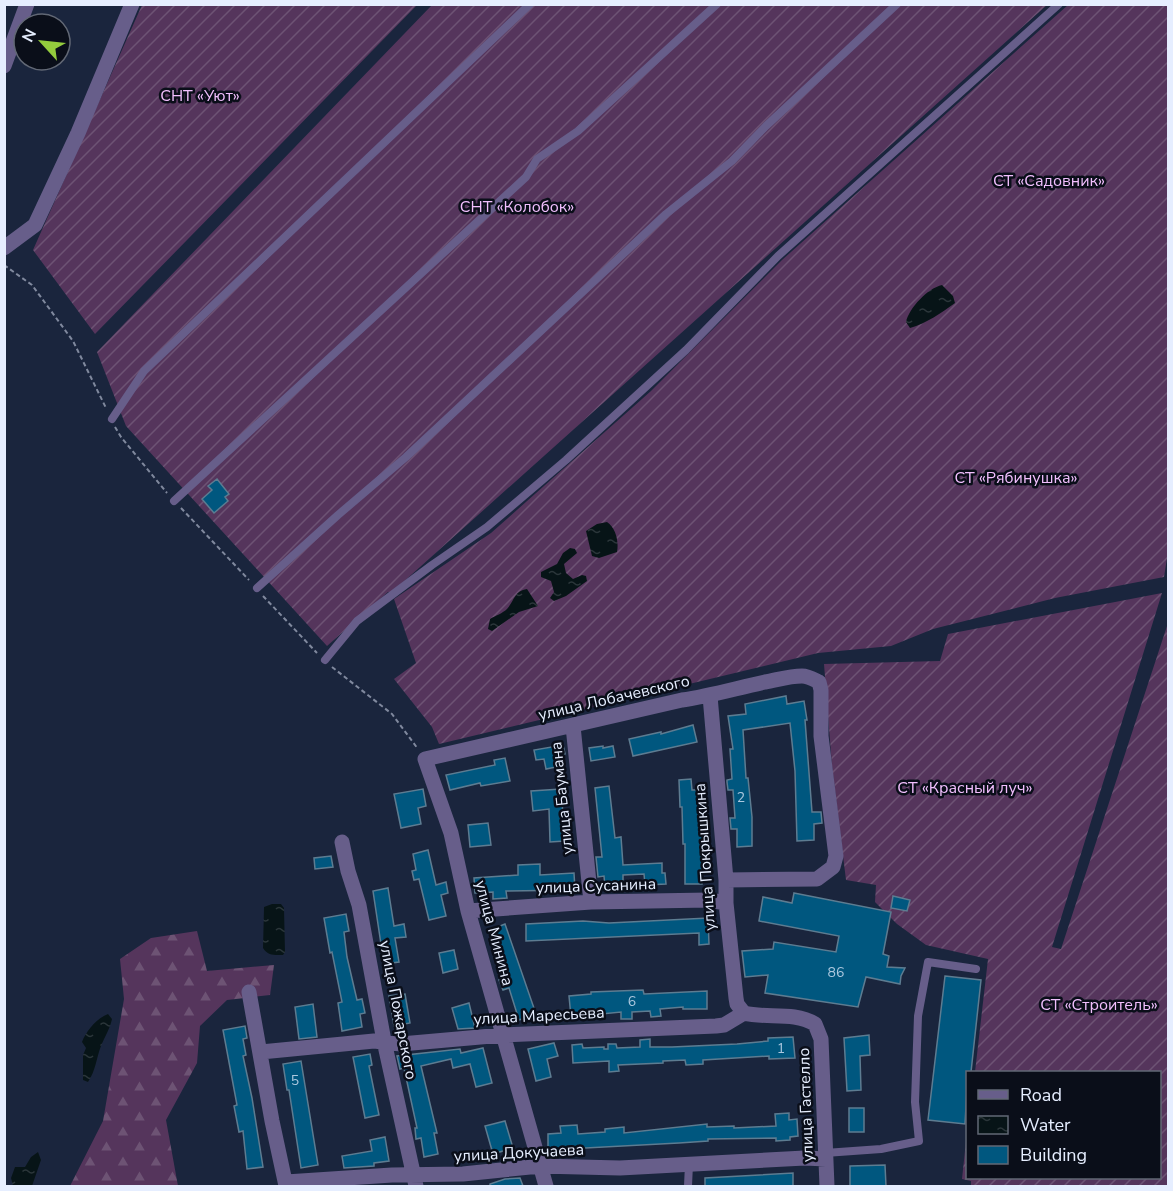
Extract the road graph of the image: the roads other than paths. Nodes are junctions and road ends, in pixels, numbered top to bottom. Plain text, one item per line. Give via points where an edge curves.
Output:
1 (27, 4) edge
2 (132, 4) edge
3 (530, 4) edge
4 (717, 4) edge
5 (897, 4) edge
6 (1059, 4) edge
7 (4, 66) edge
8 (4, 248) edge
9 (112, 419) road end
10 (174, 501) road end
11 (256, 588) road end
12 (324, 660) road end
13 (710, 696) junction
14 (573, 726) junction
15 (425, 759) joint
16 (342, 842) dead end
17 (726, 880) junction
18 (591, 902) junction
19 (726, 903) junction
20 (468, 911) junction
21 (976, 969) dead end
22 (249, 992) dead end
23 (744, 1013) junction
24 (503, 1035) junction
25 (384, 1041) junction
26 (261, 1052) junction
27 (826, 1156) junction
28 (689, 1164) junction
29 (540, 1166) junction
30 (415, 1181) edge
31 (286, 1184) edge
32 (546, 1186) edge
33 (688, 1186) edge
34 (827, 1186) edge

1 - 7 street
2 - 8 street via 34,225
3 - 9 lane via 144,371
4 - 10 lane via 578,132 537,159 526,177
5 - 11 lane via 732,161 666,214 406,457
6 - 12 lane via 778,256 687,350 566,460 487,527 357,621
13 - 14 street, улица Лобачевского
13 - 17 street, улица Покрышкина
13 - 17 street, улица Лобачевского via 789,677 803,676 819,682 821,736 836,855 833,867 817,879
14 - 15 street, улица Лобачевского
14 - 18 street, улица Баумана
15 - 20 street, улица Минина via 451,833
16 - 25 street, улица Пожарского via 359,905
17 - 19 street, улица Покрышкина
18 - 19 street, улица Сусанина
18 - 20 street, улица Сусанина
19 - 23 street, улица Покрышкина via 736,998
20 - 24 street, улица Минина
21 - 27 lane via 928,962 918,1016 915,1102 919,1141
22 - 26 street
23 - 24 street, улица Маресьева via 716,1026
23 - 27 street, улица Гастелло via 798,1017 815,1024 821,1039
24 - 25 street, улица Маресьева via 401,1044
24 - 29 street, улица Минина
25 - 26 street, улица Маресьева
25 - 30 street, улица Пожарского
26 - 31 street
27 - 28 street, улица Докучаева
27 - 34 street, улица Гастелло
28 - 29 street, улица Докучаева via 620,1168
28 - 33 lane
29 - 30 street, улица Докучаева
29 - 32 street, улица Минина
30 - 31 street, улица Докучаева via 392,1175

